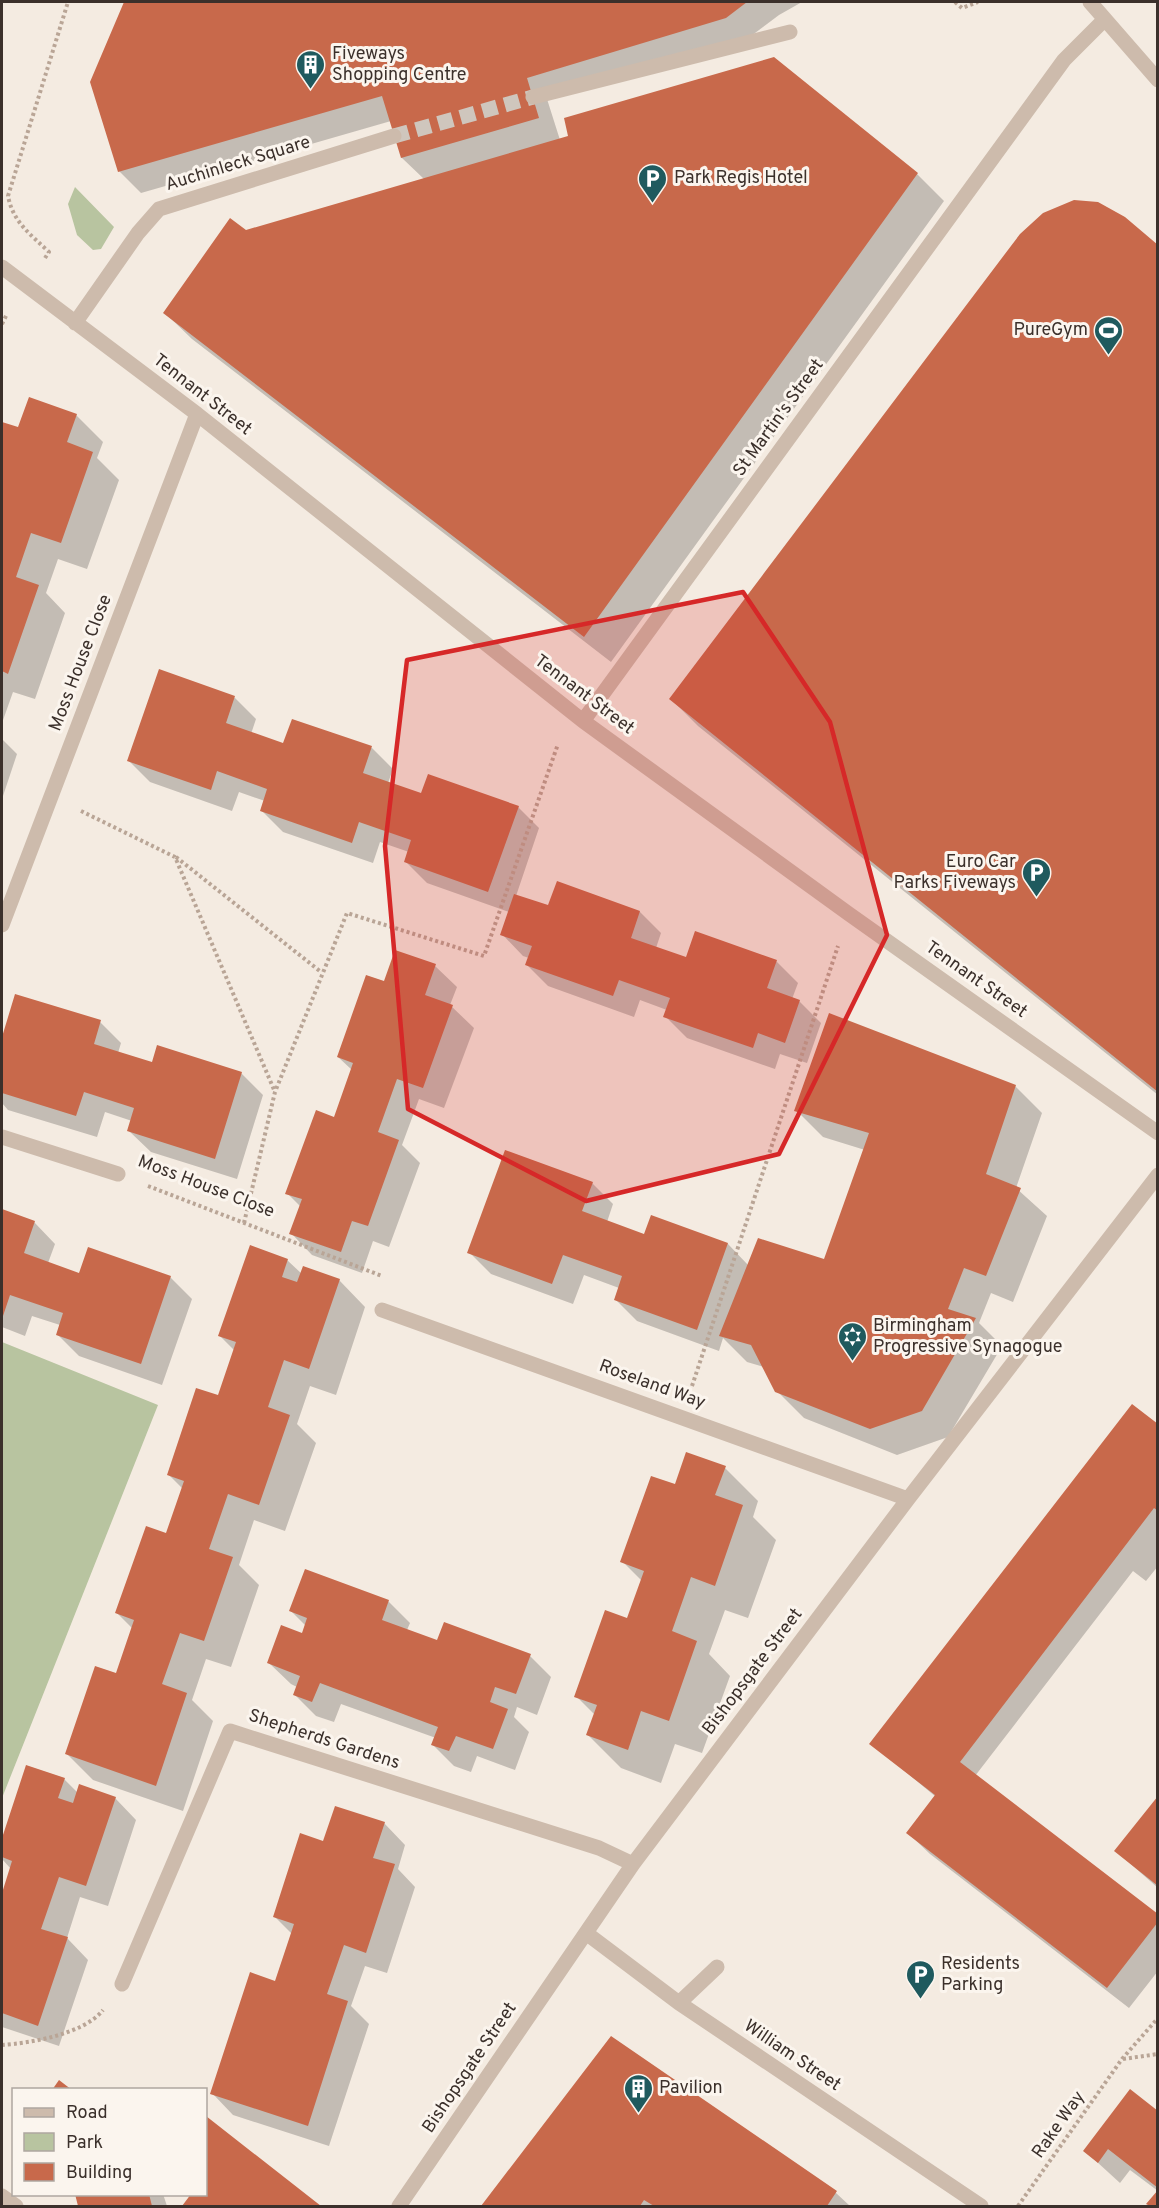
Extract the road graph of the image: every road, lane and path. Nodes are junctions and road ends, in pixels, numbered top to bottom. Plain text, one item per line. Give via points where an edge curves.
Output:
1 (68, 2) edge
2 (955, 2) edge
3 (978, 2) edge
4 (1090, 2) edge
5 (1105, 19) junction
6 (790, 32) dead end
7 (1158, 80) edge
8 (533, 97) tunnel mouth
9 (394, 136) tunnel mouth
10 (2, 267) edge
11 (26, 283) junction
12 (75, 323) junction
13 (197, 414) junction
14 (569, 711) junction
15 (583, 721) junction
16 (51, 796) junction
17 (175, 857) junction
18 (849, 914) junction
19 (2, 925) edge
20 (321, 972) junction
21 (275, 1092) junction
22 (1158, 1134) edge
23 (2, 1137) edge
24 (118, 1174) joint
25 (1158, 1175) edge
26 (244, 1223) junction
27 (393, 1281) dead end
28 (382, 1310) dead end
29 (682, 1416) junction
30 (908, 1499) junction
31 (633, 1864) junction
32 (586, 1933) junction
33 (717, 1967) dead end
34 (122, 1984) joint
35 (679, 2003) junction
36 (1158, 2018) edge
37 (2, 2045) edge
38 (1158, 2054) edge
39 (1122, 2059) junction
40 (2, 2196) edge
41 (16, 2206) edge
42 (399, 2206) edge
43 (981, 2206) edge
44 (1018, 2206) edge

1 - 11 path via 8,196 12,213 49,252
2 - 3 path via 962,8
4 - 5 street
5 - 7 street
5 - 15 street, St Martin's Street via 1064,60
6 - 8 street
9 - 12 street, Auchinleck Square via 159,209
10 - 11 street, Tennant Street
11 - 12 street, Tennant Street
12 - 13 street, Tennant Street
13 - 14 street, Tennant Street
13 - 16 street, Moss House Close
14 - 15 street, Tennant Street
14 - 20 path via 484,956 346,913
15 - 18 street, Tennant Street
16 - 17 path
16 - 19 street, Moss House Close
17 - 20 path
17 - 21 path
18 - 22 street, Tennant Street
18 - 29 path
20 - 21 path
21 - 26 path
23 - 24 street, Moss House Close
24 - 26 path, Moss House Close
25 - 30 street, Bishopsgate Street
26 - 27 path, Moss House Close
28 - 29 street, Roseland Way
29 - 30 street, Roseland Way
30 - 31 street, Bishopsgate Street
31 - 32 street, Bishopsgate Street
31 - 34 street, Shepherds Gardens via 598,1848 230,1731
32 - 35 street, William Street
32 - 42 street, Bishopsgate Street
33 - 35 street
34 - 37 path via 96,2019 28,2043
35 - 43 street, William Street
36 - 39 path, Rake Way
38 - 39 path
39 - 44 path, Rake Way
40 - 41 street

